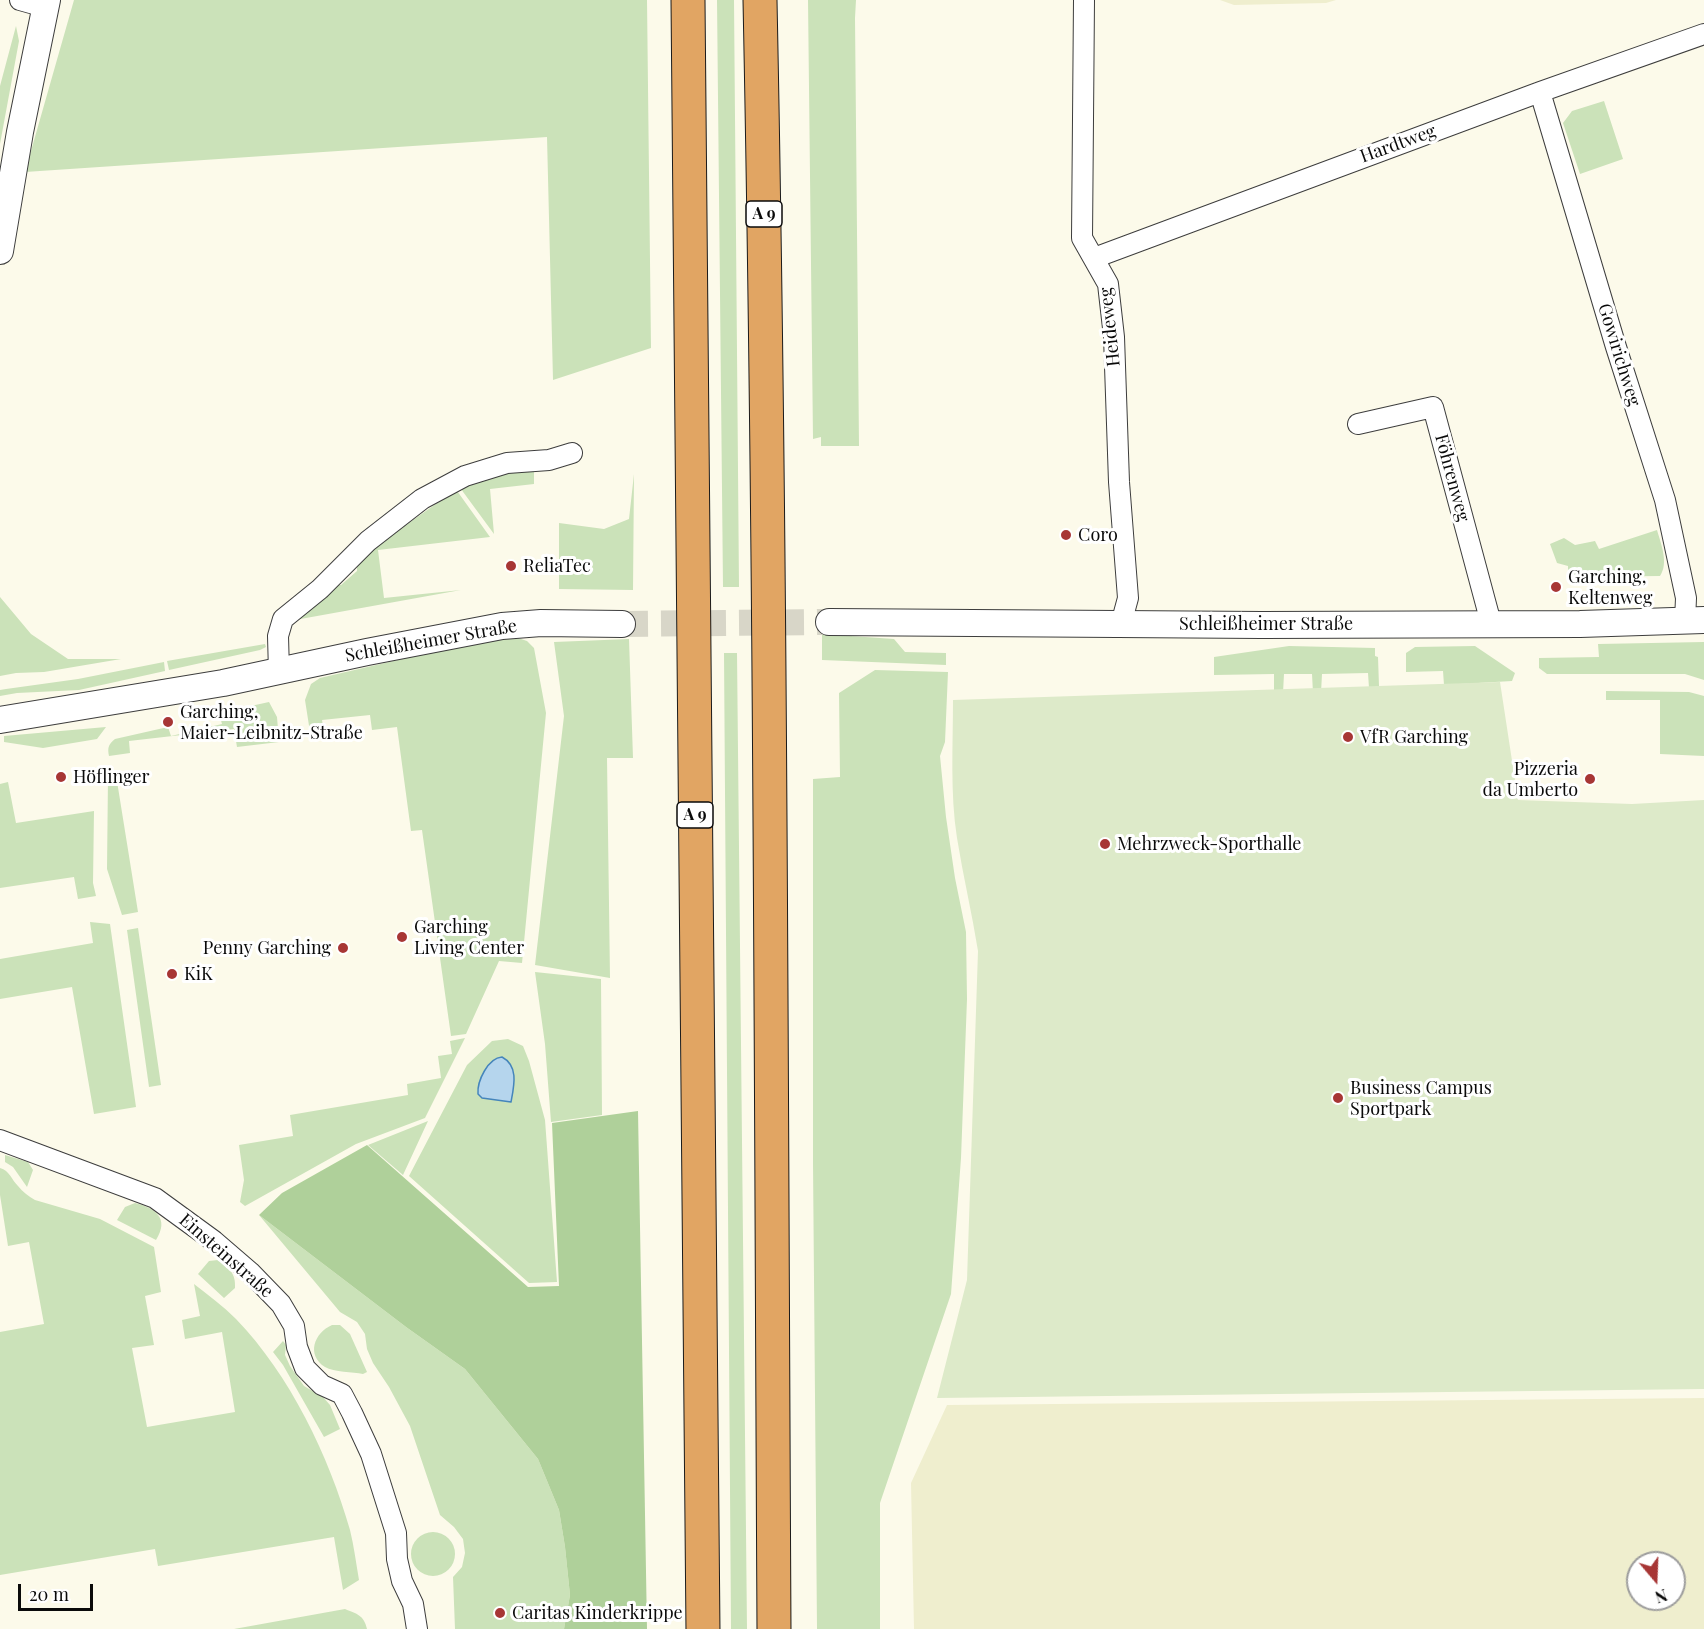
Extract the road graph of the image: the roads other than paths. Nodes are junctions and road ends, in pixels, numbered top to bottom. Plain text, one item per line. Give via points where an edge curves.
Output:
1 (20, 0) edge
2 (688, 0) edge
3 (760, 0) edge
4 (1084, 0) edge
5 (46, 3) edge
6 (1704, 34) edge
7 (1540, 92) junction
8 (0, 251) edge
9 (1094, 258) junction
10 (1358, 424) dead end
11 (572, 453) dead end
12 (1694, 620) edge
13 (829, 622) tunnel mouth
14 (1491, 623) junction
15 (622, 624) tunnel mouth
16 (1121, 624) junction
17 (279, 672) junction
18 (0, 720) edge
19 (0, 1140) edge
20 (417, 1629) edge
21 (703, 1629) edge
22 (774, 1629) edge

1 - 5 street
2 - 21 highway, A 9
3 - 22 highway, A 9 via 770,789
4 - 9 street, Heideweg via 1082,238
5 - 8 street
6 - 7 street, Hardtweg
7 - 9 street, Hardtweg
7 - 12 street, Gowirichweg via 1665,500
9 - 16 street, Heideweg via 1108,284 1114,337 1119,488 1128,598
10 - 14 street, Föhrenweg via 1433,407
11 - 17 street via 549,460 507,463 465,476 422,499 368,541 283,619 278,636
12 - 14 street, Schleißheimer Straße
13 - 16 street, Schleißheimer Straße
14 - 16 street, Schleißheimer Straße
15 - 17 street, Schleißheimer Straße via 501,626
17 - 18 street, Schleißheimer Straße
19 - 20 street, Einsteinstraße via 155,1198 223,1249 281,1304 294,1326 305,1368 322,1385 342,1394 371,1454 396,1533 397,1559 413,1604

